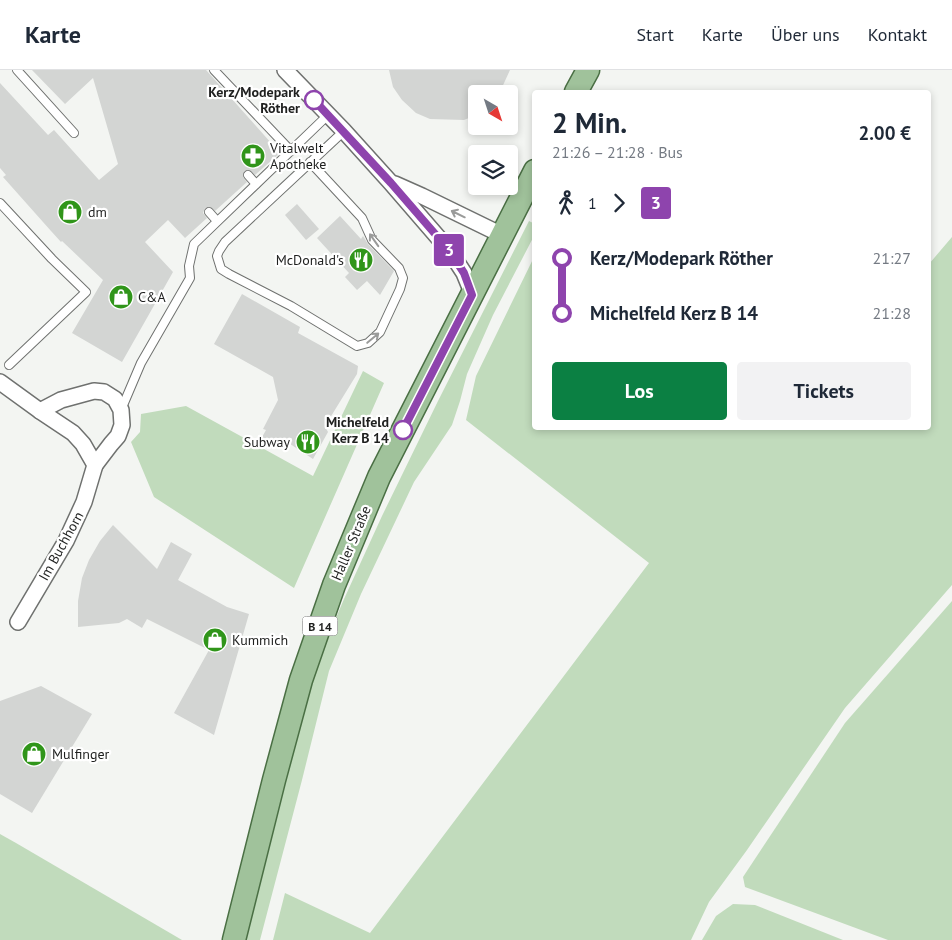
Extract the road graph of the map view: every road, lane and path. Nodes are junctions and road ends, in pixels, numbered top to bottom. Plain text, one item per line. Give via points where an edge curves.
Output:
1 (17, 70) edge
2 (214, 70) edge
3 (285, 70) edge
4 (588, 70) edge
5 (577, 90) edge
6 (328, 115) junction
7 (344, 131) junction
8 (74, 133) dead end
9 (291, 151) junction
10 (310, 162) junction
11 (248, 176) dead end
12 (532, 178) edge
13 (391, 183) junction
14 (256, 184) junction
15 (0, 203) edge
16 (209, 212) dead end
17 (217, 221) junction
18 (502, 235) junction
19 (472, 295) junction
20 (9, 366) dead end
21 (0, 382) edge
22 (122, 410) junction
23 (40, 411) junction
24 (95, 465) junction
25 (18, 622) dead end
26 (234, 940) edge

1 - 8 lane
2 - 9 lane
3 - 6 street
4 - 5 main road
6 - 7 street
6 - 9 lane
7 - 10 lane
7 - 13 street
9 - 14 lane
10 -> 10 lane via 225,242 217,256 221,269 357,346 368,343 380,332 403,278 399,268 372,240 362,218
11 - 14 lane
12 - 18 main road, Haller Straße / B 14
18 -> 13 street
13 - 19 street via 449,250 464,273
14 - 17 lane
15 - 20 lane via 86,292
16 - 17 lane
17 - 22 lane via 194,244 190,278 141,363
18 - 19 main road, Haller Straße / B 14
19 - 26 main road, Haller Straße / B 14 via 379,477 334,585 301,680
21 - 23 street
22 - 23 street via 115,399 104,392 94,391 61,400
22 - 24 street, Im Buchhorn via 118,436
23 - 24 street via 73,433
24 - 25 street, Im Buchhorn via 84,502 66,541

